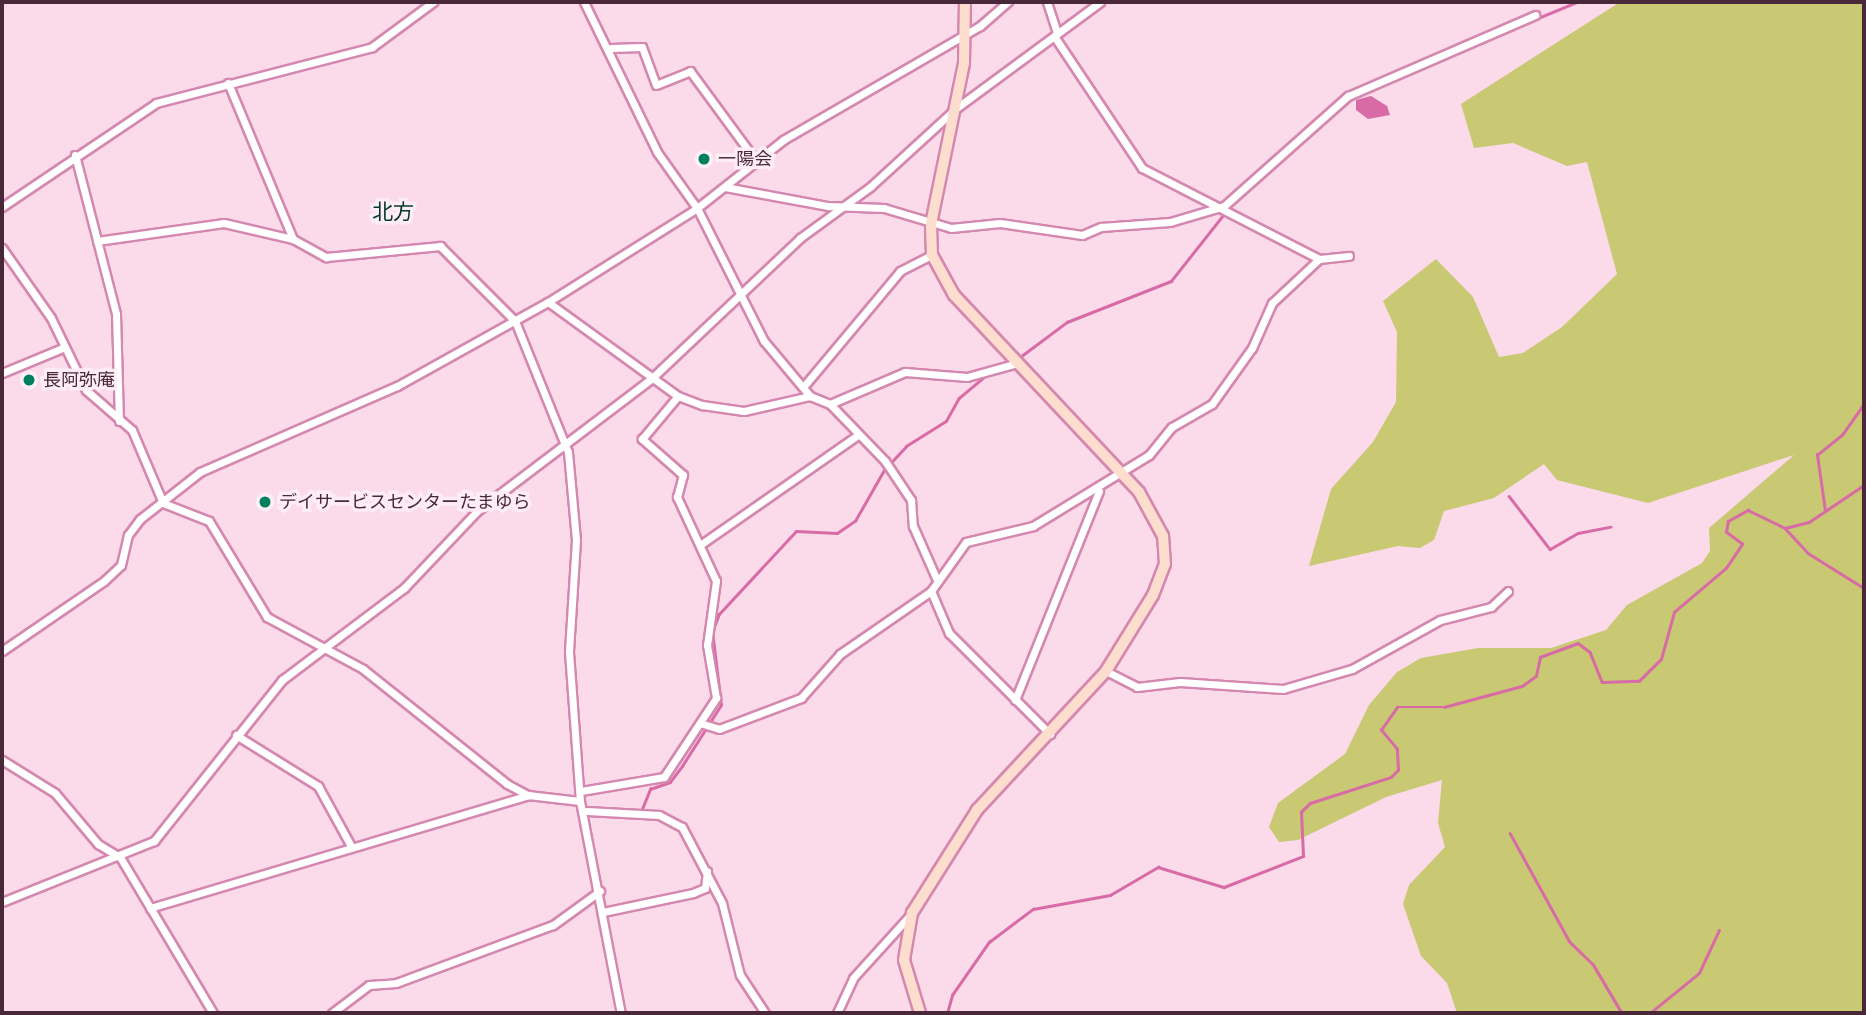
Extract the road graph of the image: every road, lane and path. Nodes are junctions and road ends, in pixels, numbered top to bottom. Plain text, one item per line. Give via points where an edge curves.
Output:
1 (433, 2) edge
2 (584, 2) edge
3 (965, 2) edge
4 (1008, 2) edge
5 (1047, 2) edge
6 (1100, 2) edge
7 (1535, 15) dead end
8 (967, 34) junction
9 (1056, 36) junction
10 (611, 48) junction
11 (229, 83) junction
12 (955, 109) junction
13 (75, 155) junction
14 (756, 161) junction
15 (725, 187) junction
16 (842, 206) junction
17 (1224, 206) junction
18 (2, 207) edge
19 (696, 208) junction
20 (931, 224) junction
21 (293, 239) junction
22 (97, 241) junction
23 (2, 248) edge
24 (932, 255) junction
25 (1349, 256) dead end
26 (1319, 259) junction
27 (740, 296) junction
28 (548, 302) junction
29 (515, 321) junction
30 (65, 347) junction
31 (1017, 363) junction
32 (2, 373) edge
33 (652, 378) junction
34 (804, 386) junction
35 (678, 396) junction
36 (810, 396) junction
37 (830, 404) junction
38 (119, 421) junction
39 (856, 436) junction
40 (565, 441) junction
41 (1120, 471) junction
42 (1099, 491) junction
43 (163, 503) junction
44 (700, 544) junction
45 (936, 578) junction
46 (931, 591) junction
47 (1508, 591) dead end
48 (2, 650) edge
49 (324, 653) junction
50 (1107, 671) junction
51 (1015, 700) junction
52 (703, 724) junction
53 (236, 735) junction
54 (1051, 735) junction
55 (2, 760) edge
56 (582, 791) junction
57 (528, 794) junction
58 (580, 801) junction
59 (587, 811) junction
60 (351, 846) junction
61 (120, 857) junction
62 (707, 870) junction
63 (600, 891) junction
64 (2, 902) edge
65 (150, 908) junction
66 (603, 912) junction
67 (912, 913) junction
68 (213, 1013) edge
69 (332, 1013) edge
70 (621, 1013) edge
71 (765, 1013) edge
72 (837, 1013) edge
73 (920, 1013) edge

1 - 11 street via 372,47
2 - 10 street
3 - 8 street
4 - 8 street
5 - 9 street
6 - 9 street
7 - 17 street via 1348,96
8 - 12 street
8 - 14 street
9 - 12 street
9 - 17 street via 1142,168
10 - 14 street via 642,47 656,85 690,71
10 - 19 street via 652,142
11 - 13 street via 156,103
11 - 21 street
12 - 16 street
12 - 20 street
13 - 18 street
13 - 22 street
14 - 15 street
15 - 16 street
15 - 19 street
16 - 20 street via 884,208
16 - 27 street
17 - 20 street via 1170,222 1101,227 1082,235 1000,223
17 - 26 street
19 - 27 street
19 - 28 street
20 - 24 street
21 - 22 street via 224,223
21 - 29 street via 326,257 440,246
22 - 38 street via 117,323
23 - 30 street
24 - 31 street via 954,295
24 - 34 street via 900,271
25 - 26 street
26 - 41 street via 1272,303 1252,348 1212,404 1172,427 1149,455
27 - 33 street
27 - 34 street via 764,341
28 - 29 street
28 - 33 street
29 - 40 street
29 - 43 street via 397,386 200,472
30 - 32 street
30 - 38 street via 86,390
31 - 37 street via 967,377 905,372
31 - 41 street
33 - 35 street
33 - 40 street
34 - 36 street
35 - 36 street via 744,411
35 - 44 street via 642,439 683,475 677,497
36 - 37 street
37 - 39 street
38 - 43 street via 132,430
39 - 44 street
39 - 45 street via 885,461 911,500 913,526
40 - 49 street via 477,511 436,560
40 - 56 street via 575,505 567,619
41 - 42 street
41 - 50 street via 1155,515 1165,564 1153,595
42 - 45 street via 1015,534 967,542
42 - 51 street
43 - 48 street via 128,535 121,565 104,581
43 - 49 street via 209,522 267,617
44 - 52 street via 718,592 707,645 716,698
45 - 46 street
46 - 51 street via 949,634
46 - 52 street via 840,654 802,698 713,728
47 - 50 street via 1502,602 1440,620 1352,668 1283,689 1180,682 1137,687
49 - 53 street via 282,680
49 - 57 street via 363,669 475,763
50 - 54 street
51 - 54 street
52 - 56 street via 664,777
53 - 60 street via 318,786
53 - 61 street via 177,819 154,841
54 - 67 street via 954,838
55 - 61 street via 55,793 98,844
56 - 58 street
57 - 58 street
57 - 60 street
58 - 59 street
59 - 62 street via 672,819 689,835
59 - 63 street
60 - 65 street
61 - 64 street
61 - 65 street
62 - 66 street via 705,888 693,893
62 - 71 street via 740,975
63 - 66 street
63 - 69 street via 541,930 396,983 369,985
65 - 68 street
66 - 70 street via 604,950
67 - 72 street via 853,978
67 - 73 street via 904,960

